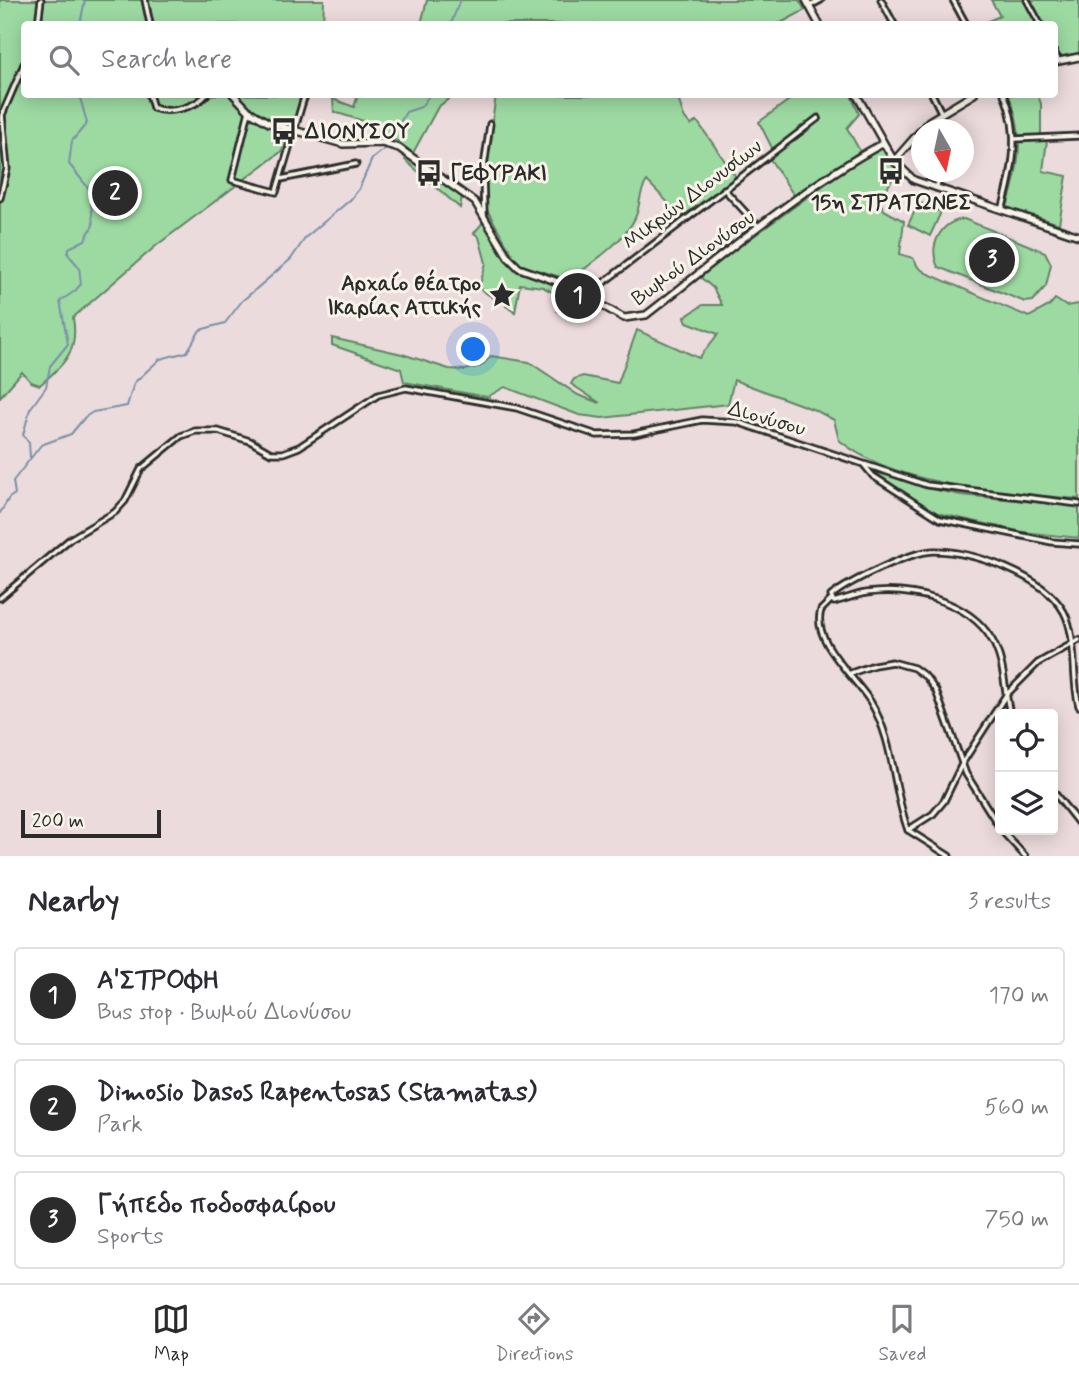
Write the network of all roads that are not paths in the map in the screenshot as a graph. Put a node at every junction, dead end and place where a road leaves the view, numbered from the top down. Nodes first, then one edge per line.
1 (41, 0) edge
2 (145, 0) edge
3 (806, 0) edge
4 (821, 0) edge
5 (881, 0) edge
6 (953, 0) edge
7 (1027, 0) edge
8 (810, 6) junction
9 (38, 21) edge
10 (149, 21) edge
11 (818, 21) edge
12 (892, 21) edge
13 (964, 21) edge
14 (1038, 21) edge
15 (1079, 57) edge
16 (1058, 61) edge
17 (21, 71) edge
18 (150, 98) edge
19 (202, 98) edge
20 (237, 98) edge
21 (304, 98) edge
22 (858, 98) edge
23 (934, 98) edge
24 (967, 98) edge
25 (1005, 98) edge
26 (250, 111) junction
27 (941, 113) junction
28 (818, 118) dead end
29 (490, 124) dead end
30 (295, 130) junction
31 (1079, 136) edge
32 (1015, 139) junction
33 (882, 144) junction
34 (894, 161) junction
35 (356, 164) dead end
36 (281, 179) junction
37 (938, 182) edge
38 (936, 188) junction
39 (724, 189) junction
40 (0, 198) edge
41 (1002, 210) junction
42 (484, 214) junction
43 (760, 227) junction
44 (1079, 236) edge
45 (586, 296) junction
46 (863, 464) junction
47 (1079, 504) edge
48 (1079, 544) edge
49 (0, 598) edge
50 (831, 600) junction
51 (1079, 640) edge
52 (1071, 645) junction
53 (851, 673) junction
54 (1006, 695) junction
55 (1079, 706) edge
56 (1009, 709) edge
57 (963, 762) junction
58 (1058, 797) edge
59 (995, 820) edge
60 (1079, 824) edge
61 (908, 831) junction
62 (1006, 835) edge
63 (949, 856) edge
64 (1025, 856) edge

1 - 9 street
2 - 10 street
3 - 8 street
4 - 8 street
5 - 12 street
6 - 13 street
7 - 14 street
8 - 11 street
15 - 16 street
17 - 40 street
18 - 19 street
20 - 26 street
21 - 30 street
22 - 33 street
23 - 27 street
24 - 27 street
25 - 32 street
26 - 30 street
26 - 36 street
27 - 34 street
28 - 39 street, Μικρών Διονυσίων
29 - 42 street
30 - 36 street
30 - 42 street, Βωμού Διονύσου
31 - 32 street
32 - 41 street
33 - 34 street
33 - 43 street, Βωμού Διονύσου
34 - 38 street
35 - 36 street
37 - 38 street
38 - 41 street
39 - 43 street
39 - 45 street, Μικρών Διονυσίων
41 - 44 street
42 - 45 street, Βωμού Διονύσου
43 - 45 street, Βωμού Διονύσου
46 - 47 street, Διονύσου
46 - 48 street
46 - 49 street, Διονύσου
50 - 52 street
50 - 53 street
50 - 54 street
51 - 52 street
52 - 54 street
52 - 55 street
53 - 57 street
53 - 61 street
54 - 56 street
54 - 57 street
57 - 59 street
57 - 61 street
58 - 60 street
61 - 63 street
62 - 64 street

